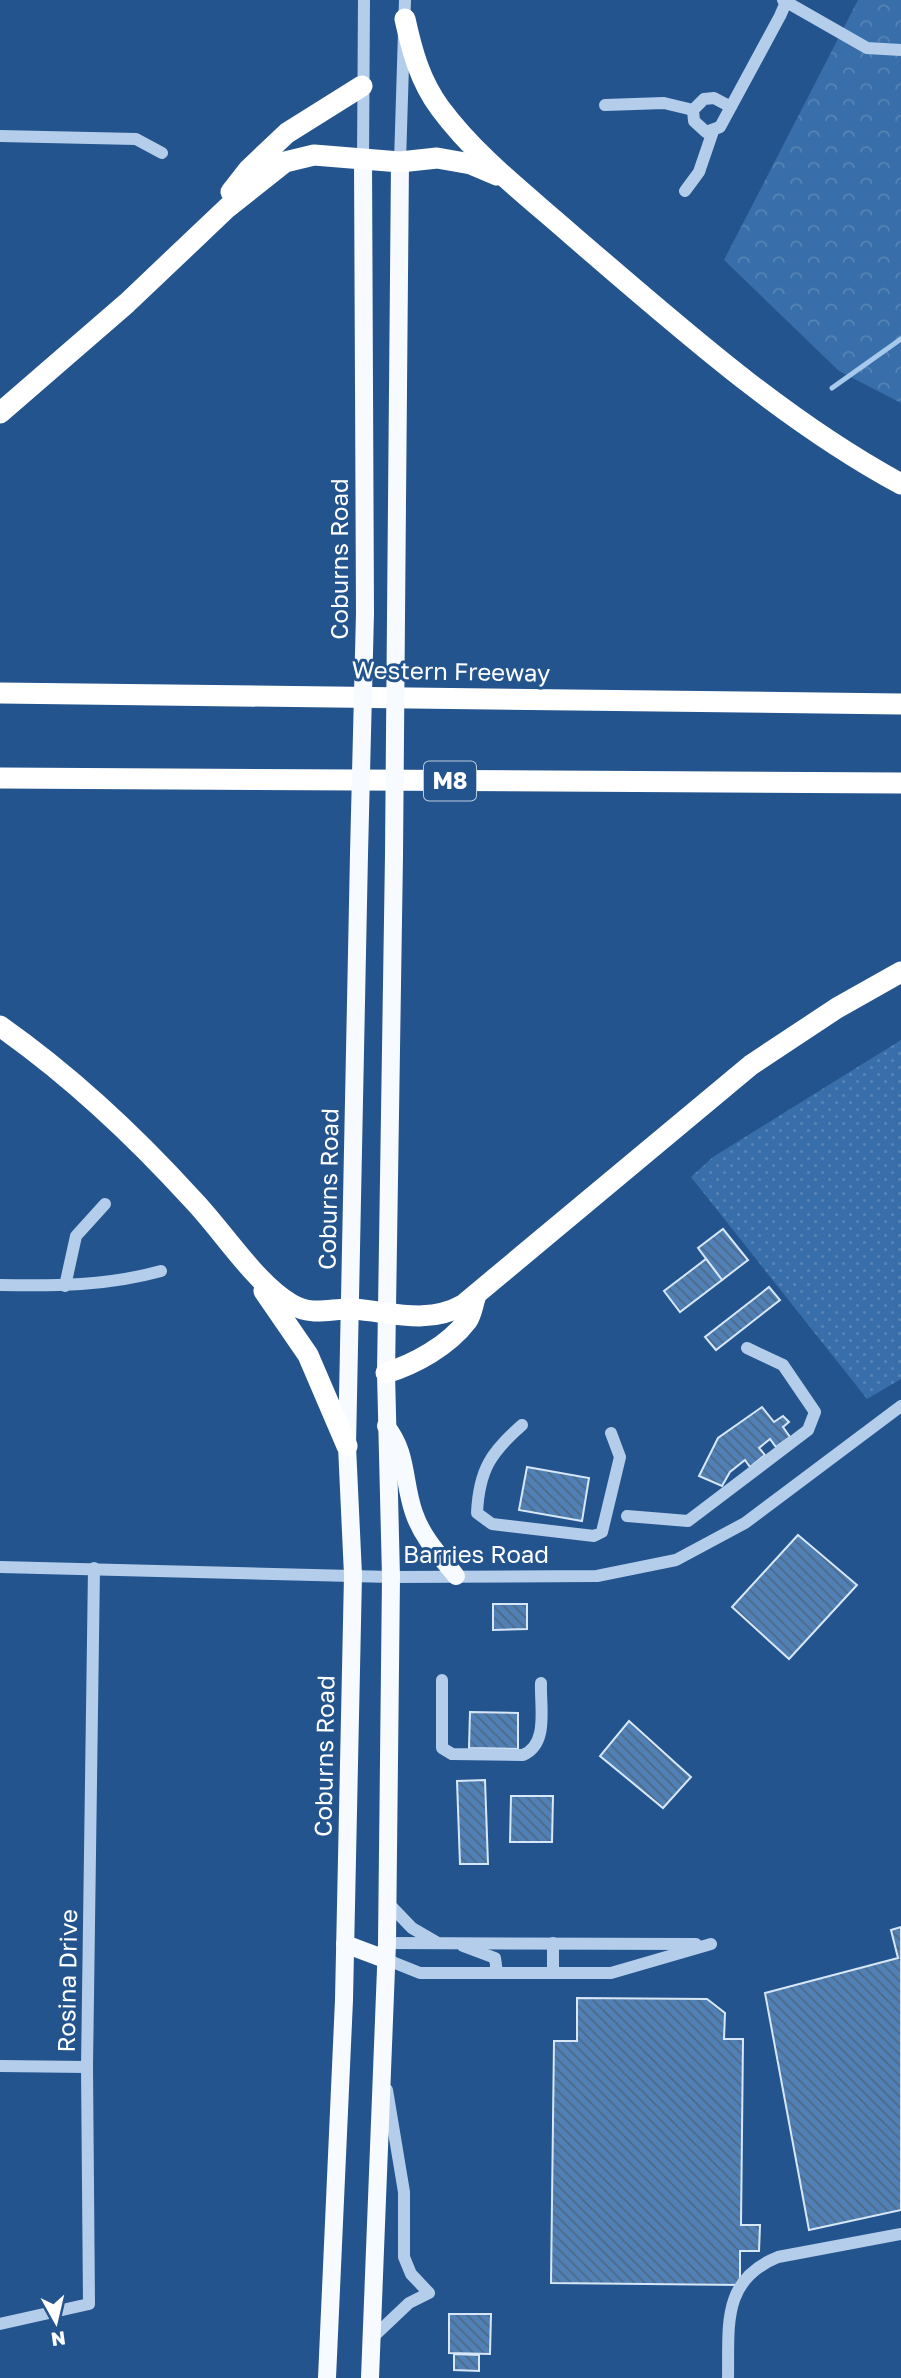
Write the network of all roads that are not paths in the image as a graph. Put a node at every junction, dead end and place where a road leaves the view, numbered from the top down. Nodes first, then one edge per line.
1 (364, 0) edge
2 (785, 1) edge
3 (405, 10) edge
4 (901, 50) edge
5 (362, 86) junction
6 (605, 105) dead end
7 (731, 107) junction
8 (692, 110) junction
9 (713, 131) junction
10 (0, 136) edge
11 (162, 153) dead end
12 (363, 160) junction
13 (400, 162) junction
14 (510, 181) junction
15 (685, 191) dead end
16 (227, 208) junction
17 (0, 413) edge
18 (901, 484) edge
19 (0, 693) edge
20 (901, 704) edge
21 (0, 778) edge
22 (901, 783) edge
23 (901, 972) edge
24 (0, 1026) edge
25 (104, 1204) dead end
26 (242, 1257) junction
27 (161, 1271) dead end
28 (0, 1285) edge
29 (65, 1286) junction
30 (476, 1295) junction
31 (351, 1309) junction
32 (388, 1314) junction
33 (747, 1348) dead end
34 (387, 1373) junction
35 (901, 1406) edge
36 (522, 1424) dead end
37 (386, 1426) junction
38 (611, 1433) dead end
39 (347, 1446) junction
40 (626, 1516) dead end
41 (0, 1567) edge
42 (94, 1568) junction
43 (353, 1575) junction
44 (456, 1576) junction
45 (391, 1577) junction
46 (442, 1680) dead end
47 (541, 1683) dead end
48 (385, 1900) junction
49 (436, 1942) junction
50 (453, 1942) junction
51 (553, 1942) junction
52 (345, 1944) junction
53 (386, 1951) junction
54 (497, 1973) junction
55 (553, 1973) junction
56 (0, 2066) edge
57 (87, 2067) junction
58 (384, 2073) junction
59 (901, 2234) edge
60 (0, 2324) edge
61 (371, 2340) junction
62 (327, 2378) edge
63 (370, 2378) edge
64 (728, 2378) edge

1 - 5 street, Coburns Road
2 - 4 street
2 - 7 street
3 - 13 street
3 - 14 highway
5 - 12 street, Coburns Road
5 - 16 highway
6 - 8 street
7 - 8 street
7 - 9 street
8 - 9 street
9 - 15 street
10 - 11 street
12 - 13 highway
12 - 16 highway
12 - 31 main road, Coburns Road, bridge
13 - 14 highway
13 - 32 main road, bridge
14 - 18 highway
16 - 17 highway
19 - 20 highway, Western Freeway
21 - 22 highway, M8
23 - 30 highway
24 - 26 highway
25 - 29 street
26 - 31 highway
26 - 39 highway
27 - 29 street
28 - 29 street
30 - 32 highway
30 - 34 highway
31 - 32 highway
31 - 39 main road, Coburns Road
32 - 34 main road
33 - 40 street
34 - 37 main road
35 - 44 street, Barries Road
36 - 38 street
37 - 44 main road
37 - 45 main road
39 - 43 main road, Coburns Road
41 - 42 street, Barries Road
42 - 43 street, Barries Road
42 - 57 street, Rosina Drive
43 - 45 street, Barries Road
43 - 52 main road, Coburns Road
44 - 45 street, Barries Road
45 - 48 main road
46 - 47 street
48 - 49 street
48 - 53 main road
49 - 50 street
49 - 53 street
50 - 51 street
50 - 54 street
51 - 55 street
51 - 55 street
52 - 53 main road
52 - 62 main road, Coburns Road
53 - 54 street
53 - 58 main road
54 - 55 street
56 - 57 street
57 - 60 street, Rosina Drive
58 - 61 main road
58 - 61 street
59 - 64 street
61 - 63 main road

